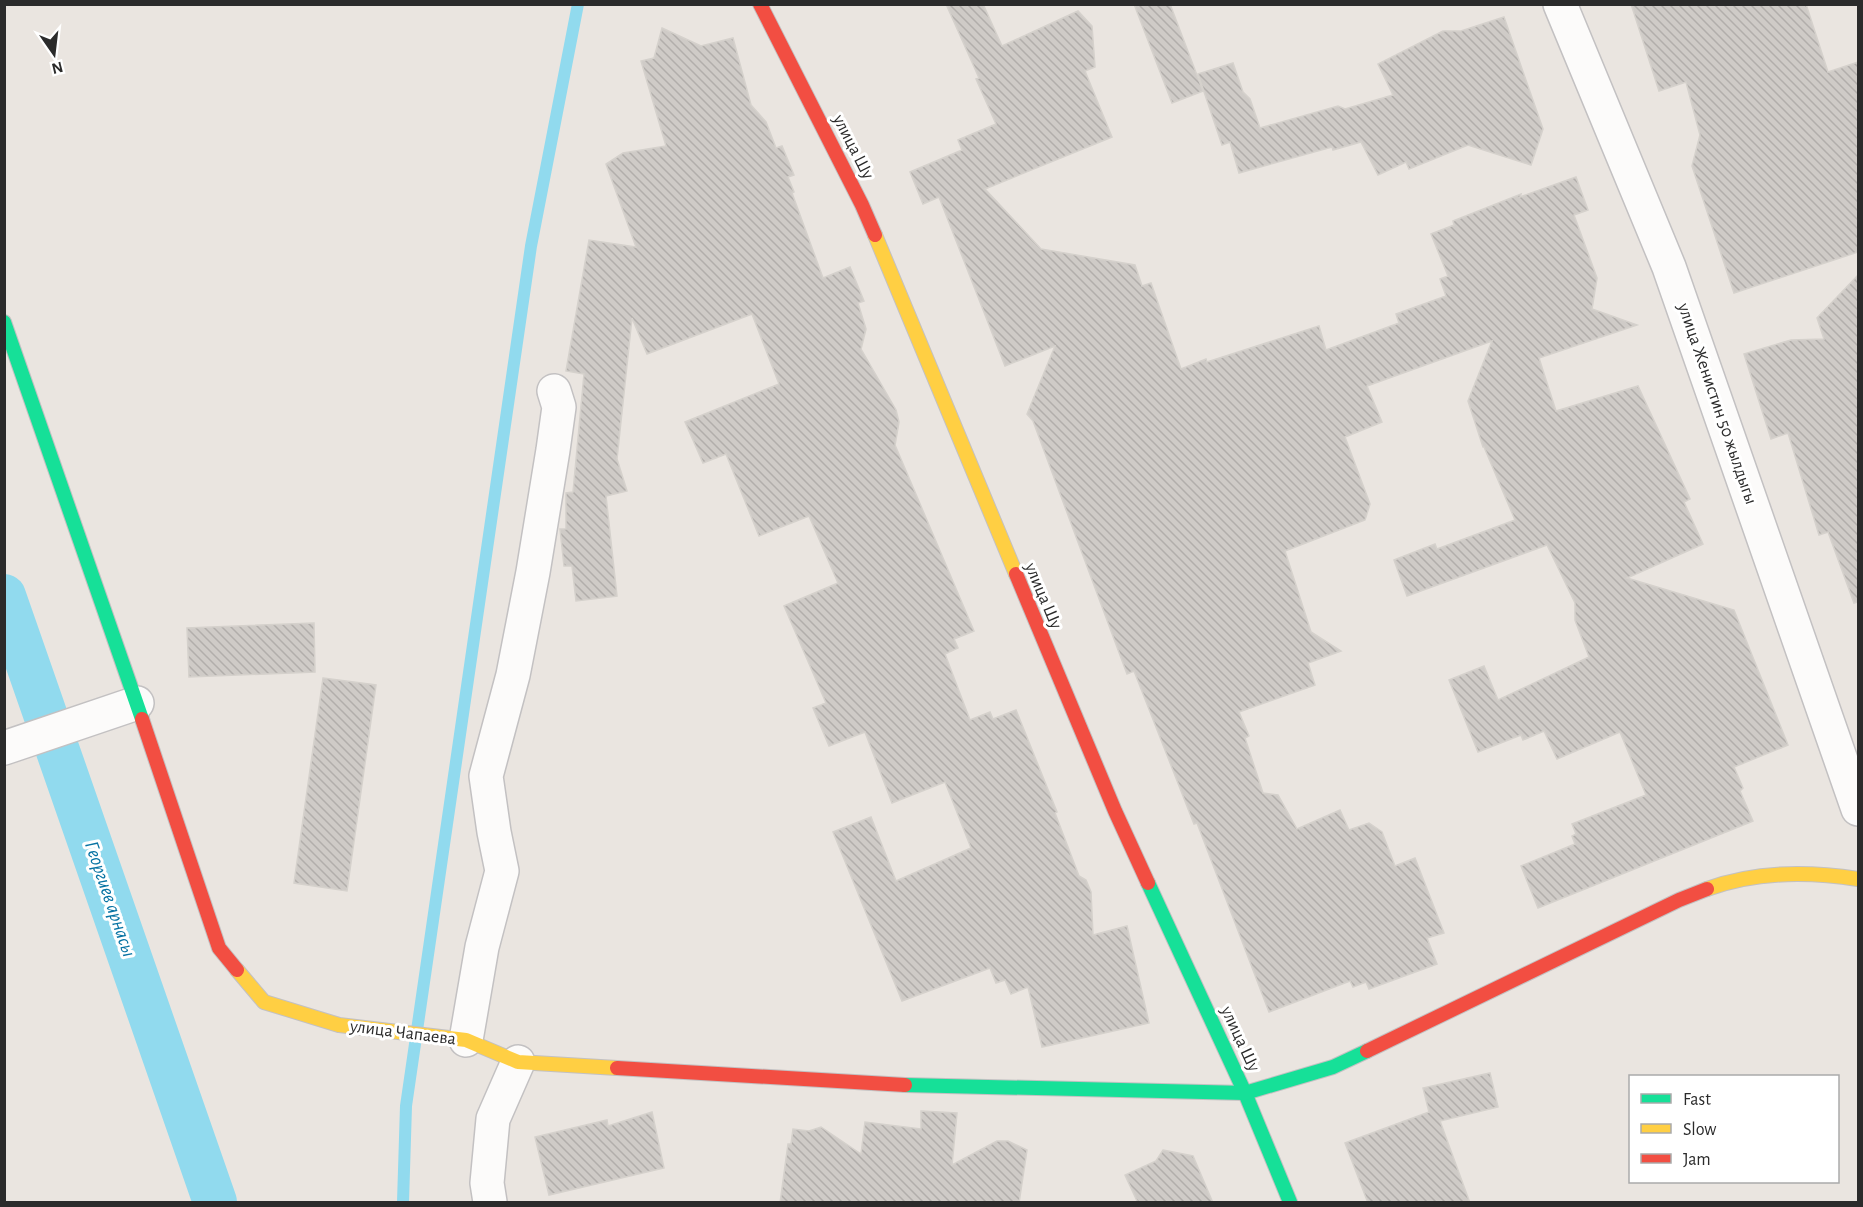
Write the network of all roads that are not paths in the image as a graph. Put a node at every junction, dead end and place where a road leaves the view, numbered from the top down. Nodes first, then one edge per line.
1 (760, 4) edge
2 (1560, 4) edge
3 (4, 322) edge
4 (554, 391) dead end
5 (137, 703) junction
6 (4, 748) edge
7 (1858, 809) edge
8 (1858, 879) edge
9 (466, 1040) junction
10 (518, 1062) junction
11 (1245, 1093) junction
12 (490, 1203) edge
13 (1290, 1203) edge

1 - 11 street, улица Шу
2 - 7 street, улица Женистин 50 жылдыгы
3 - 5 street, улица Чапаева
4 - 9 street
5 - 6 street
5 - 9 street, улица Чапаева
8 - 11 street, улица Чапаева
9 - 10 street, улица Чапаева
10 - 11 street, улица Чапаева
10 - 12 street
11 - 13 street, улица Шу

